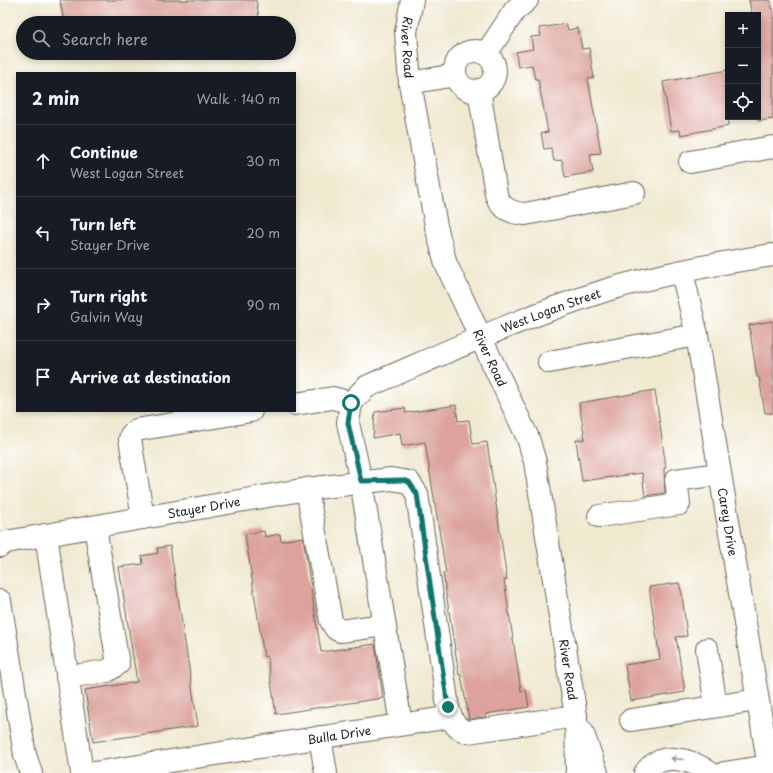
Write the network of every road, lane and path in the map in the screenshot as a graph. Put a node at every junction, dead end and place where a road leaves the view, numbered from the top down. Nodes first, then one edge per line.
1 (412, 0) edge
2 (527, 0) edge
3 (486, 54) junction
4 (455, 75) junction
5 (410, 83) junction
6 (479, 90) junction
7 (773, 147) edge
8 (690, 162) dead end
9 (634, 194) dead end
10 (773, 255) edge
11 (682, 272) junction
12 (697, 336) junction
13 (481, 338) junction
14 (549, 362) dead end
15 (351, 403) junction
16 (296, 404) edge
17 (245, 412) edge
18 (719, 474) junction
19 (361, 481) junction
20 (307, 489) junction
21 (599, 516) dead end
22 (143, 518) junction
23 (95, 527) junction
24 (46, 535) junction
25 (0, 546) edge
26 (0, 601) edge
27 (384, 625) junction
28 (707, 649) dead end
29 (67, 677) junction
30 (757, 700) junction
31 (716, 706) junction
32 (576, 716) junction
33 (451, 717) junction
34 (631, 720) dead end
35 (400, 724) junction
36 (320, 737) junction
37 (769, 769) edge
38 (31, 773) edge
39 (82, 773) edge
40 (94, 773) edge
41 (326, 773) edge
42 (577, 773) edge
43 (597, 773) edge
44 (645, 773) edge
45 (710, 773) edge
46 (724, 773) edge

1 - 5 street, River Road
2 - 3 street
3 - 4 street
3 - 6 street
4 - 5 street
4 - 6 street
5 - 13 street, River Road
6 - 9 street
7 - 8 street
10 - 11 street, West Logan Street
11 - 12 street, Carey Drive
11 - 13 street, West Logan Street
12 - 14 street
12 - 18 street, Carey Drive
13 - 15 street, West Logan Street
13 - 32 street, River Road
15 - 16 street
15 - 19 street
17 - 22 street
18 - 21 street
18 - 30 street, Carey Drive
19 - 20 street, Stayer Drive
19 - 27 street
19 - 33 street, Stayer Drive
20 - 22 street, Stayer Drive
20 - 27 street
22 - 23 street, Stayer Drive
23 - 24 street, Stayer Drive
23 - 29 street
24 - 25 street, Stayer Drive
24 - 29 street
26 - 38 street
27 - 35 street
28 - 31 street
29 - 39 street
30 - 31 street
30 - 37 street, Carey Drive
31 - 34 street
32 - 33 street
32 - 42 street, River Road
32 - 43 street, River Road
33 - 35 street, Bulla Drive
35 - 36 street, Bulla Drive
36 - 40 street, Bulla Drive
36 - 41 street
37 - 46 street
45 -> 44 street

